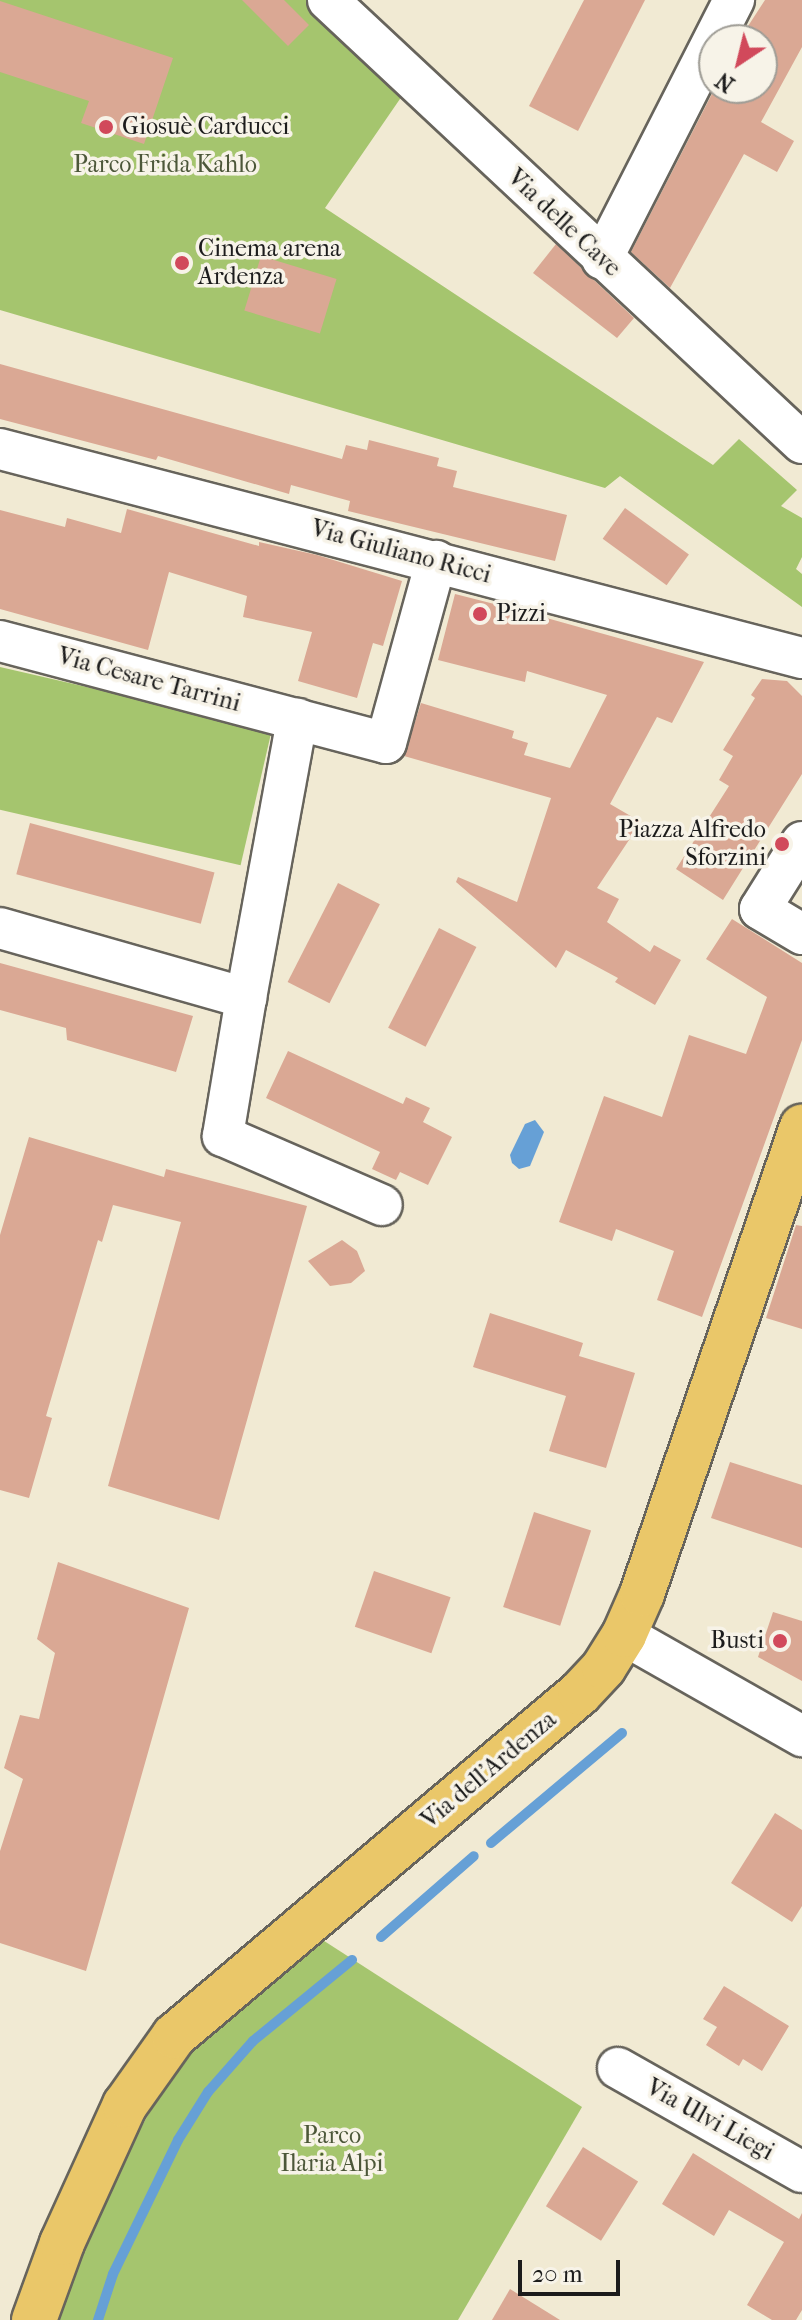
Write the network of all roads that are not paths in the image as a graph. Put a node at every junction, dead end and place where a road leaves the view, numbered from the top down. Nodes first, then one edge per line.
1 (328, 0) edge
2 (734, 0) edge
3 (602, 259) junction
4 (802, 443) edge
5 (0, 449) edge
6 (436, 561) junction
7 (0, 641) edge
8 (802, 658) edge
9 (297, 719) junction
10 (802, 842) edge
11 (0, 928) edge
12 (802, 934) edge
13 (246, 998) junction
14 (802, 1127) edge
15 (382, 1205) dead end
16 (624, 1635) junction
17 (802, 1736) edge
18 (618, 2068) dead end
19 (802, 2172) edge
20 (34, 2320) edge

1 - 3 street, Via delle Cave
2 - 3 street
3 - 4 street, Via delle Cave
5 - 6 street, Via Giuliano Ricci
6 - 8 street, Via Giuliano Ricci
6 - 9 street, Via Cesare Tarrini
7 - 9 street, Via Cesare Tarrini
9 - 13 street
10 - 12 street
11 - 13 street
13 - 15 street
14 - 16 main road, Via dell'Ardenza
16 - 17 street
16 - 20 main road, Via dell'Ardenza
18 - 19 street, Via Ulvi Liegi

